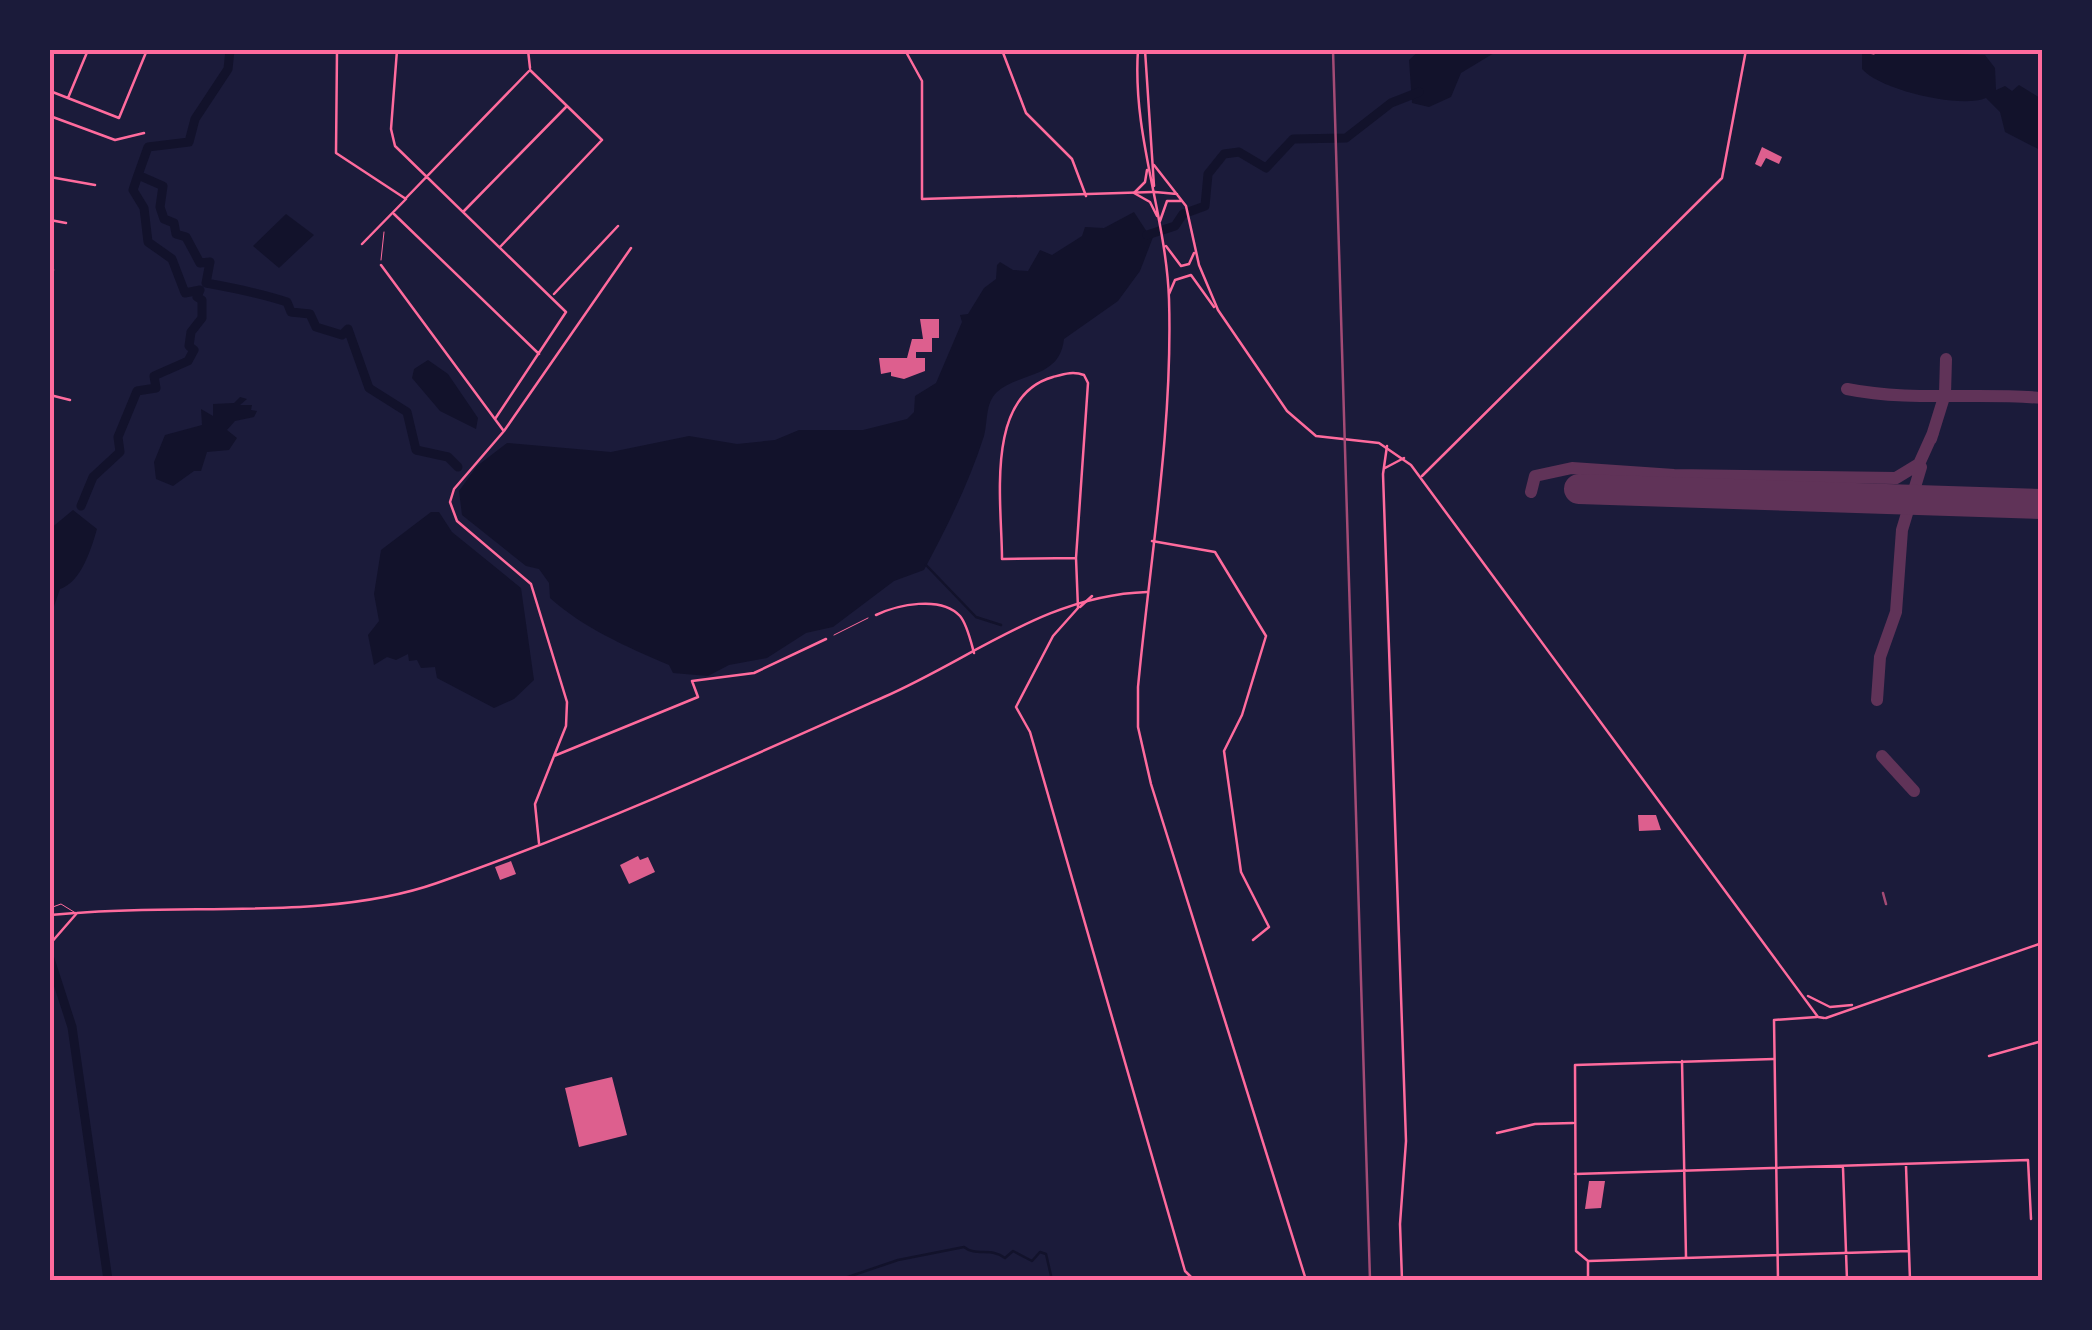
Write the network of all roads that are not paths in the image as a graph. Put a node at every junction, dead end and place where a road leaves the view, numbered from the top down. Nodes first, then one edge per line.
1 (88, 50) edge
2 (147, 50) edge
3 (337, 50) edge
4 (398, 50) edge
5 (528, 50) edge
6 (905, 50) edge
7 (1002, 50) edge
8 (1138, 50) edge
9 (1144, 50) edge
10 (1746, 50) edge
11 (530, 70) junction
12 (50, 91) edge
13 (68, 98) junction
14 (567, 106) junction
15 (50, 116) edge
16 (144, 133) dead end
17 (1154, 165) junction
18 (1147, 166) junction
19 (50, 177) edge
20 (426, 177) junction
21 (96, 185) dead end
22 (1154, 192) junction
23 (1134, 193) junction
24 (1178, 194) junction
25 (1086, 196) junction
26 (406, 199) junction
27 (1186, 207) junction
28 (392, 212) junction
29 (464, 212) junction
30 (50, 220) edge
31 (1160, 222) junction
32 (66, 223) dead end
33 (618, 226) dead end
34 (1163, 241) junction
35 (362, 244) dead end
36 (500, 246) junction
37 (632, 248) dead end
38 (1195, 250) junction
39 (380, 265) road end
40 (1169, 295) junction
41 (552, 296) junction
42 (1218, 310) junction
43 (541, 355) junction
44 (50, 395) edge
45 (70, 400) dead end
46 (495, 419) junction
47 (504, 431) junction
48 (1388, 446) junction
49 (1404, 458) junction
50 (1383, 474) junction
51 (1421, 477) junction
52 (1152, 541) junction
53 (1076, 558) junction
54 (1147, 592) junction
55 (1092, 596) junction
56 (1078, 600) junction
57 (1078, 608) junction
58 (876, 614) road end
59 (826, 638) road end
60 (974, 653) junction
61 (554, 756) junction
62 (540, 844) junction
63 (50, 908) edge
64 (77, 913) junction
65 (50, 915) edge
66 (1253, 940) dead end
67 (50, 944) edge
68 (2042, 944) edge
69 (1802, 991) junction
70 (1863, 1002) junction
71 (1825, 1006) junction
72 (1817, 1015) junction
73 (1824, 1018) junction
74 (2042, 1040) edge
75 (1989, 1056) dead end
76 (1774, 1059) junction
77 (1682, 1061) junction
78 (1574, 1123) junction
79 (1497, 1133) dead end
80 (1906, 1165) junction
81 (1842, 1167) junction
82 (1776, 1169) junction
83 (1684, 1172) junction
84 (1575, 1174) junction
85 (2031, 1219) dead end
86 (1909, 1251) junction
87 (1846, 1254) junction
88 (1778, 1256) junction
89 (1686, 1259) junction
90 (1588, 1260) junction
91 (50, 1261) edge
92 (52, 1280) edge
93 (1194, 1280) edge
94 (1306, 1280) edge
95 (1402, 1280) edge
96 (1588, 1280) edge
97 (1778, 1280) edge
98 (1847, 1280) edge
99 (1910, 1280) edge

1 - 13 street
2 - 13 street
3 - 26 street
4 - 20 street
5 - 11 street
6 - 25 street
7 - 25 street
8 - 18 street
9 - 17 street
10 - 51 street
11 - 14 street
11 - 20 street
12 - 13 street
14 - 29 street
14 - 36 street
15 - 16 street
17 - 22 street
17 - 24 street
18 - 22 street
18 - 23 street
19 - 21 street
20 - 26 street
20 - 29 street
22 - 23 street
22 - 24 street
22 - 31 street
23 - 25 street
23 - 31 street
24 - 27 street
26 - 28 street
27 - 31 street
27 - 38 street
28 - 35 street
28 - 43 street
29 - 36 street
30 - 32 street
31 - 34 street
33 - 41 street
34 - 38 street
34 - 40 street
36 - 41 street
37 - 47 street
38 - 42 street
39 - 46 street
40 - 42 street
40 - 52 street
41 - 43 street
42 - 48 street
43 - 46 street
44 - 45 street
46 - 47 street
47 - 61 street
48 - 49 street
48 - 50 street
49 - 50 street
49 - 51 street
50 - 95 street
51 - 69 street
52 - 54 street
52 - 66 street
53 - 53 street
53 - 56 street
54 - 55 street
54 - 94 street
55 - 56 street
55 - 57 street
56 - 57 street
56 - 60 street
57 - 93 street
58 - 60 street
59 - 61 street
60 - 62 street
61 - 62 street
62 - 64 street
63 - 64 lane
64 - 65 street
64 - 67 street
68 - 70 street
69 - 71 street
69 - 72 street
70 - 71 street
70 - 73 street
71 - 72 street
71 - 73 street
72 - 73 street
72 - 76 street
74 - 75 street
76 - 77 street
76 - 82 street
77 - 78 street
77 - 83 street
78 - 79 street
78 - 84 street
80 - 81 street
80 - 85 street
80 - 86 street
81 - 82 street
81 - 87 street
82 - 83 street
82 - 88 street
83 - 84 street
83 - 89 street
84 - 90 street
86 - 87 street
86 - 99 street
87 - 88 street
87 - 98 street
88 - 89 street
88 - 97 street
89 - 90 street
90 - 96 street
91 - 92 street

